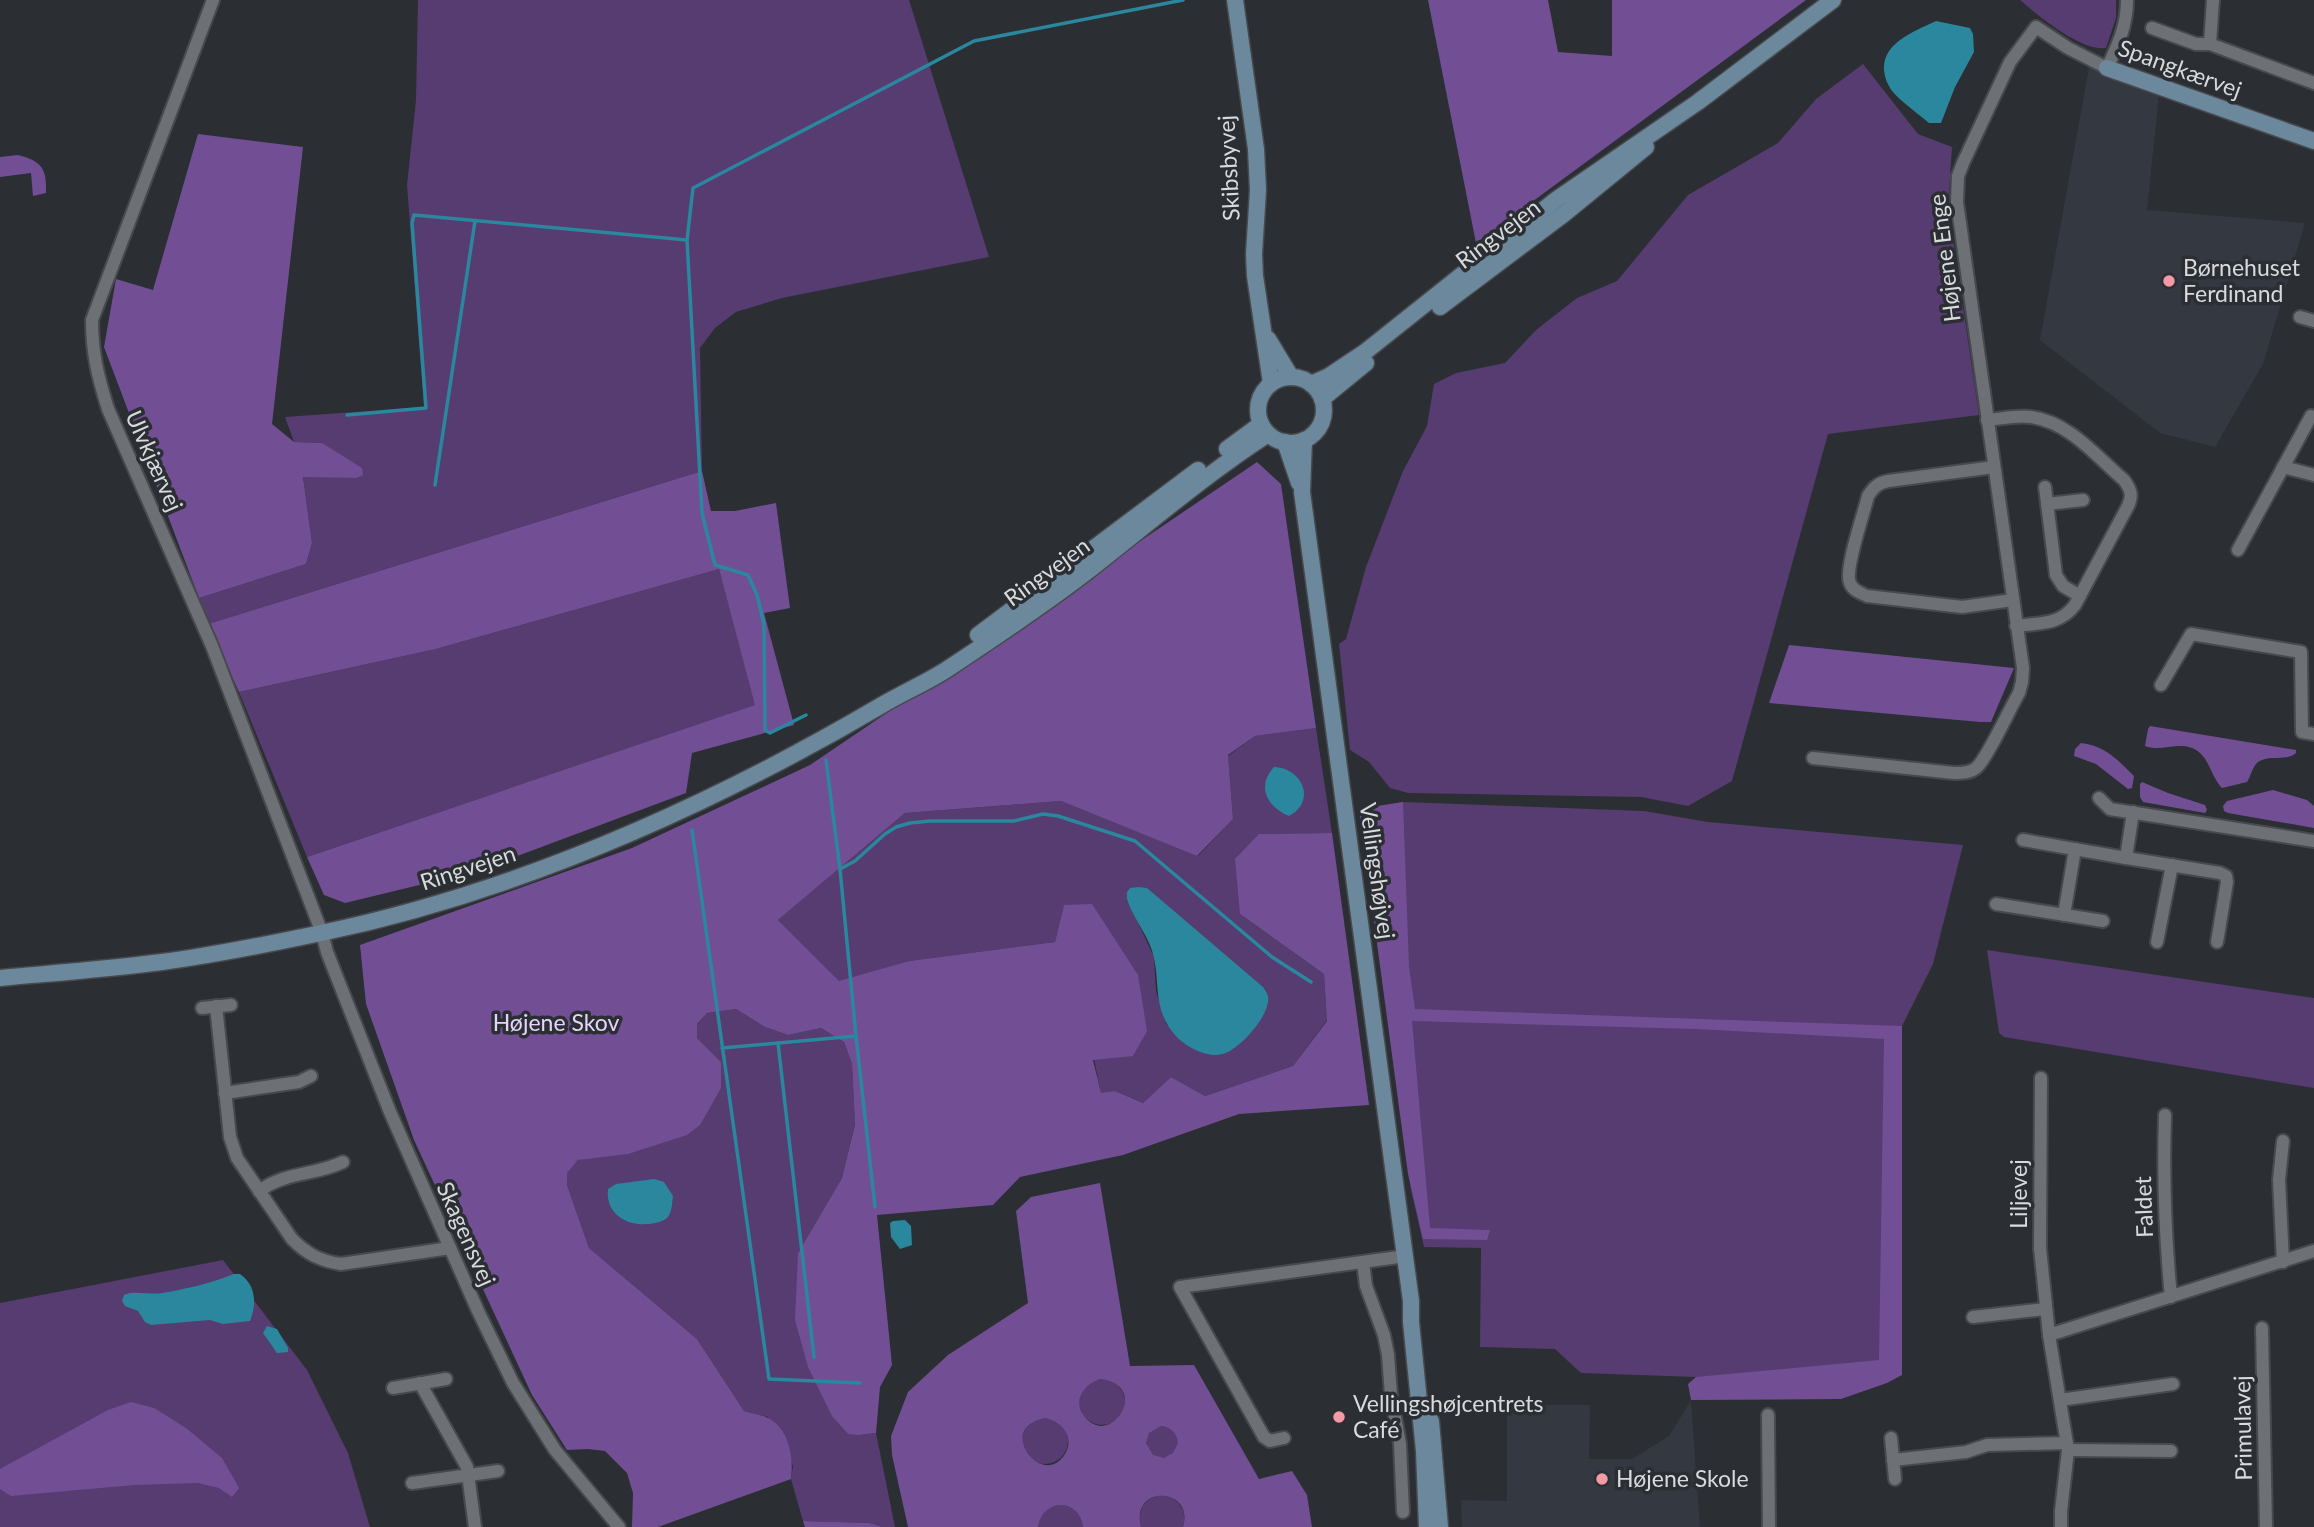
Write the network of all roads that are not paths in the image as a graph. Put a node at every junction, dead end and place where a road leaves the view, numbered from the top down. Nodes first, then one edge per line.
1 (213, 0) edge
2 (1235, 0) edge
3 (1833, 0) edge
4 (2127, 0) edge
5 (2213, 0) edge
6 (2036, 27) joint
7 (2152, 28) dead end
8 (2210, 44) junction
9 (2107, 68) junction
10 (2314, 82) edge
11 (1698, 102) junction
12 (2314, 141) edge
13 (2300, 317) dead end
14 (2314, 321) edge
15 (1265, 333) junction
16 (1291, 377) junction
17 (1271, 383) junction
18 (1311, 384) junction
19 (1322, 399) junction
20 (2311, 416) dead end
21 (1987, 420) junction
22 (1264, 429) junction
23 (1304, 440) junction
24 (1285, 442) junction
25 (1994, 467) junction
26 (2283, 467) junction
27 (2314, 475) edge
28 (2045, 487) dead end
29 (1302, 492) junction
30 (2083, 500) dead end
31 (2047, 504) junction
32 (2238, 550) dead end
33 (2080, 596) junction
34 (2013, 600) junction
35 (2016, 626) junction
36 (2161, 685) dead end
37 (2314, 734) edge
38 (1813, 758) dead end
39 (2099, 799) dead end
40 (2133, 812) junction
41 (2023, 840) dead end
42 (2314, 841) edge
43 (2075, 849) junction
44 (2126, 858) junction
45 (2172, 865) junction
46 (1996, 904) dead end
47 (2064, 915) junction
48 (2103, 921) dead end
49 (322, 933) junction
50 (2157, 942) dead end
51 (2217, 942) dead end
52 (0, 978) edge
53 (231, 1005) dead end
54 (216, 1006) junction
55 (202, 1007) dead end
56 (311, 1076) dead end
57 (2041, 1078) dead end
58 (225, 1093) junction
59 (2165, 1115) dead end
60 (2283, 1141) dead end
61 (343, 1163) dead end
62 (259, 1191) junction
63 (450, 1248) junction
64 (2314, 1251) edge
65 (1406, 1256) junction
66 (1363, 1262) junction
67 (2283, 1262) junction
68 (2171, 1297) junction
69 (1411, 1301) junction
70 (2046, 1309) junction
71 (1973, 1317) dead end
72 (2262, 1328) dead end
73 (2049, 1335) junction
74 (446, 1379) dead end
75 (420, 1383) junction
76 (2173, 1384) dead end
77 (393, 1388) dead end
78 (2060, 1400) junction
79 (1768, 1415) dead end
80 (1284, 1438) dead end
81 (1891, 1438) dead end
82 (2068, 1447) junction
83 (2171, 1451) dead end
84 (1893, 1460) junction
85 (498, 1471) dead end
86 (468, 1475) junction
87 (1895, 1479) dead end
88 (412, 1483) dead end
89 (1403, 1512) dead end
90 (475, 1527) edge
91 (619, 1527) edge
92 (1427, 1527) edge
93 (1440, 1527) edge
94 (1769, 1527) edge
95 (2061, 1527) edge
96 (2266, 1527) edge

1 - 49 street, Ulvkjærvej
2 - 15 main road, Skibsbyvej
3 - 11 main road, Ringvejen
4 - 9 street
5 - 8 street
6 - 9 street, Spangkærvej
6 - 21 street, Højene Enge
7 - 8 street
8 - 10 street
9 - 12 main road, Spangkærvej
11 - 18 main road, Ringvejen
11 - 19 main road, Ringvejen
13 - 14 street
15 - 16 main road, Skibsbyvej
15 - 17 main road, Skibsbyvej
16 - 17 main road
16 - 18 main road
17 - 22 main road
18 - 19 main road
19 - 23 main road
20 - 26 street
21 - 25 street, Højene Enge
21 - 33 street
22 - 24 main road
22 - 49 main road, Ringvejen
23 - 24 main road
23 - 29 main road, Vellingshøjvej
24 - 29 main road, Vellingshøjvej
25 - 34 street, Højene Enge
25 - 34 street
26 - 27 street
26 - 32 street
28 - 31 street
29 - 65 main road, Vellingshøjvej
30 - 31 street
31 - 33 street
33 - 35 street
34 - 35 street, Højene Enge
35 - 38 street, Højene Enge
36 - 37 street
39 - 40 street
40 - 42 street
40 - 44 street
41 - 43 street
43 - 44 street
43 - 47 street
44 - 45 street
45 - 50 street
45 - 51 street
46 - 47 street
47 - 48 street
49 - 52 main road, Ringvejen
49 - 63 street, Skagensvej
53 - 54 street
54 - 55 street
54 - 58 street
56 - 58 street
57 - 70 street, Liljevej
58 - 62 street
59 - 68 street, Faldet
60 - 67 street
61 - 62 street
62 - 63 street
63 - 91 street, Skagensvej
64 - 67 street
65 - 66 street
65 - 69 main road, Vellingshøjvej
66 - 80 street
66 - 89 street
67 - 68 street
68 - 73 street
69 - 92 main road, Vellingshøjvej
69 - 93 main road, Vellingshøjvej
70 - 71 street
70 - 73 street, Liljevej
72 - 96 street, Primulavej
73 - 78 street, Liljevej
74 - 75 street
75 - 77 street
75 - 86 street
76 - 78 street
78 - 82 street, Liljevej
79 - 94 street
81 - 84 street
82 - 83 street
82 - 84 street
82 - 95 street, Liljevej
84 - 87 street
85 - 86 street
86 - 88 street
86 - 90 street

